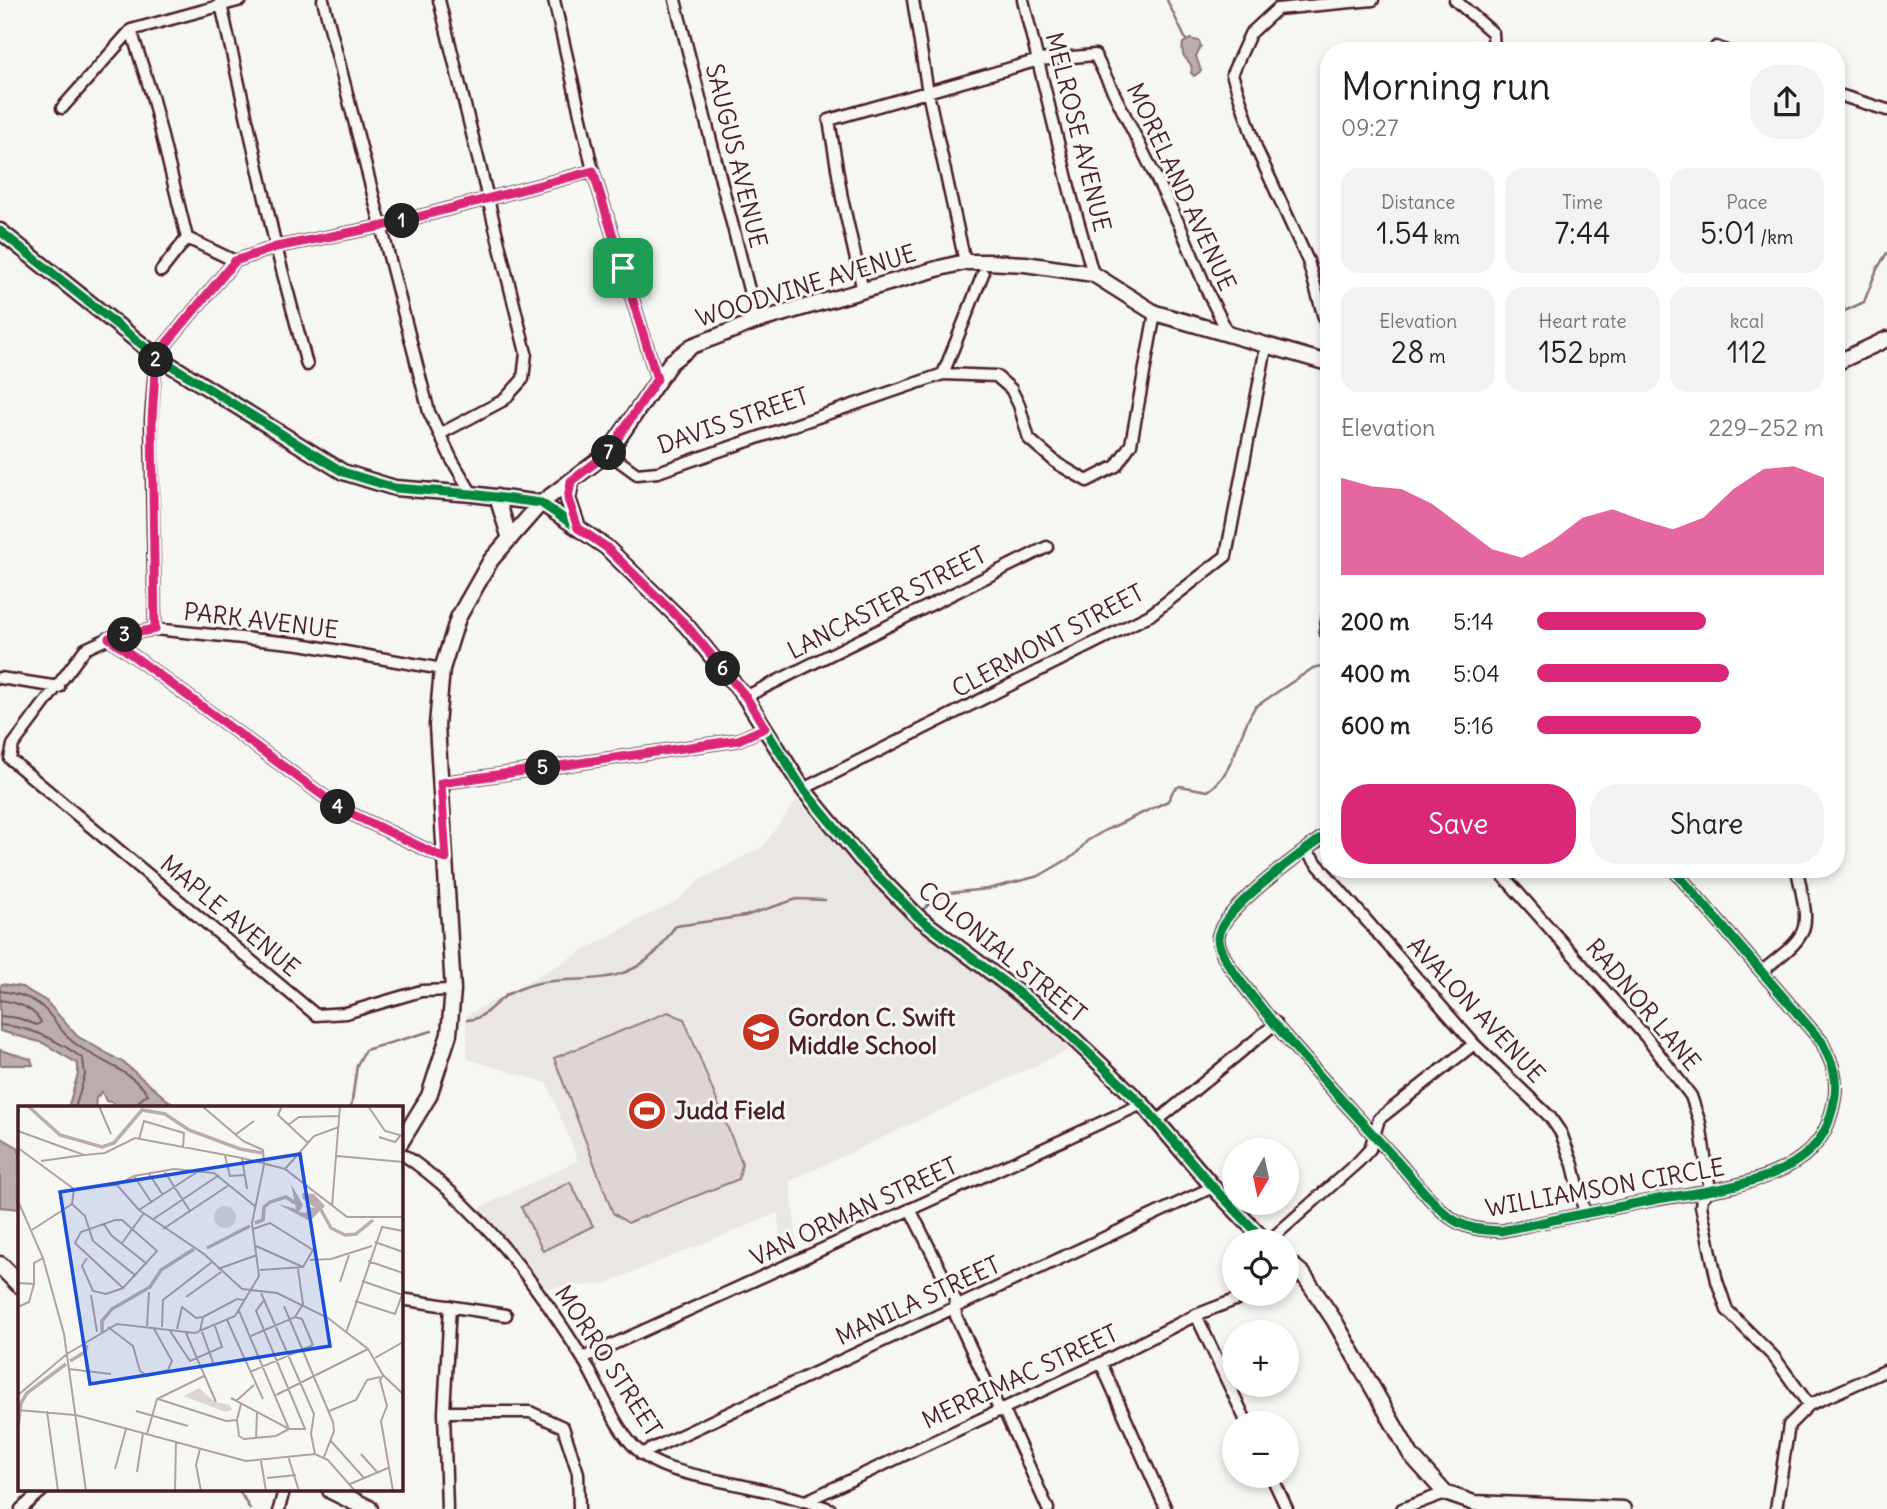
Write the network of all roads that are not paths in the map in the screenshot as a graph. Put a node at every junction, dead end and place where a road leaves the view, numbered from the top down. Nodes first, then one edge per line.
1 (241, 0) edge
2 (323, 0) edge
3 (439, 0) edge
4 (554, 0) edge
5 (675, 0) edge
6 (913, 0) edge
7 (1023, 0) edge
8 (1373, 0) edge
9 (1455, 0) edge
10 (220, 3) edge
11 (131, 30) junction
12 (1494, 42) edge
13 (1039, 60) junction
14 (928, 93) junction
15 (1845, 97) edge
16 (62, 108) dead end
17 (1887, 110) edge
18 (593, 171) junction
19 (488, 200) junction
20 (383, 226) junction
21 (0, 231) edge
22 (187, 238) junction
23 (276, 247) junction
24 (235, 261) junction
25 (965, 262) junction
26 (985, 268) junction
27 (161, 271) dead end
28 (1093, 274) junction
29 (863, 290) junction
30 (1320, 304) edge
31 (1155, 313) junction
32 (757, 321) junction
33 (1230, 337) junction
34 (1887, 340) edge
35 (1266, 347) junction
36 (156, 356) junction
37 (1845, 359) edge
38 (1320, 361) edge
39 (307, 365) dead end
40 (943, 374) junction
41 (657, 379) junction
42 (440, 434) junction
43 (608, 453) junction
44 (571, 481) junction
45 (472, 494) junction
46 (497, 497) junction
47 (541, 503) junction
48 (578, 528) junction
49 (510, 538) junction
50 (1047, 547) dead end
51 (155, 629) junction
52 (109, 638) junction
53 (442, 669) junction
54 (0, 678) edge
55 (59, 687) junction
56 (746, 697) junction
57 (765, 728) junction
58 (10, 759) joint
59 (441, 783) junction
60 (803, 789) junction
61 (1320, 840) edge
62 (1306, 851) junction
63 (446, 859) junction
64 (1320, 867) edge
65 (1330, 878) edge
66 (1505, 878) edge
67 (1681, 878) edge
68 (1799, 878) edge
69 (1762, 971) junction
70 (453, 990) junction
71 (1276, 1023) junction
72 (1474, 1044) junction
73 (1142, 1104) junction
74 (1157, 1121) junction
75 (1374, 1135) junction
76 (402, 1140) edge
77 (402, 1154) edge
78 (1213, 1186) junction
79 (1710, 1190) junction
80 (910, 1209) junction
81 (1584, 1214) junction
82 (1255, 1229) edge
83 (1281, 1229) edge
84 (0, 1265) edge
85 (1299, 1271) edge
86 (1303, 1275) junction
87 (1299, 1276) edge
88 (18, 1283) edge
89 (402, 1299) edge
90 (1222, 1305) edge
91 (450, 1306) junction
92 (955, 1307) junction
93 (506, 1315) dead end
94 (1196, 1315) junction
95 (583, 1359) junction
96 (1101, 1363) junction
97 (1887, 1370) edge
98 (1809, 1405) junction
99 (1001, 1410) junction
100 (1241, 1411) edge
101 (444, 1412) junction
102 (641, 1454) junction
103 (1277, 1488) edge
104 (41, 1492) edge
105 (283, 1492) edge
106 (335, 1492) edge
107 (1445, 1493) junction
108 (806, 1501) junction
109 (21, 1509) edge
110 (279, 1509) edge
111 (369, 1509) edge
112 (447, 1509) edge
113 (579, 1509) edge
114 (830, 1509) edge
115 (1048, 1509) edge
116 (1166, 1509) edge
117 (1287, 1509) edge
118 (1402, 1509) edge
119 (1623, 1509) edge
120 (1776, 1509) edge

1 - 10 street
2 - 20 street
3 - 19 street
4 - 18 street
5 - 32 street, SAUGUS AVENUE
6 - 14 street
7 - 13 street, MELROSE AVENUE
8 - 30 street
9 - 12 street
10 - 11 street
10 - 23 street
11 - 16 street
11 - 22 street
13 - 14 street
13 - 28 street, MELROSE AVENUE
13 - 33 street, MORELAND AVENUE
14 - 25 street
14 - 29 street
15 - 17 street
18 - 19 street
18 - 41 street
19 - 20 street
19 - 42 street
20 - 23 street
20 - 42 street
21 - 36 street, COLONIAL STREET
22 - 24 street
22 - 27 street
23 - 24 street
23 - 39 street
24 - 36 street
25 - 26 street, WOODVINE AVENUE
25 - 29 street, WOODVINE AVENUE
26 - 28 street
26 - 40 street
28 - 31 street
29 - 32 street, WOODVINE AVENUE
31 - 33 street
31 - 40 street
32 - 41 street, WOODVINE AVENUE
33 - 35 street
34 - 37 street
35 - 38 street
35 - 60 street, CLERMONT STREET
36 - 45 street, COLONIAL STREET
36 - 51 street
40 - 43 street, DAVIS STREET
41 - 43 street, WOODVINE AVENUE
42 - 45 street
43 - 44 street
44 - 47 street
44 - 48 street
45 - 46 street, COLONIAL STREET
46 - 47 street, COLONIAL STREET
46 - 49 street
47 - 48 street, COLONIAL STREET
47 - 49 street
48 - 56 street, COLONIAL STREET
49 - 53 street
50 - 56 street, LANCASTER STREET
51 - 52 street, PARK AVENUE
51 - 53 street, PARK AVENUE
52 - 55 street, PARK AVENUE
52 - 63 street
53 - 59 street
54 - 55 street
55 - 58 street, PARK AVENUE
56 - 57 street, COLONIAL STREET
57 - 59 street
57 - 60 street, COLONIAL STREET
58 - 70 street, MAPLE AVENUE
59 - 63 street
60 - 73 street, COLONIAL STREET
61 - 62 street, WILLIAMSON CIRCLE
62 - 64 street, AVALON AVENUE
62 - 71 street, WILLIAMSON CIRCLE
63 - 70 street
65 - 72 street, AVALON AVENUE
66 - 79 street, RADNOR LANE
67 - 69 street, WILLIAMSON CIRCLE
68 - 69 street
69 - 79 street, WILLIAMSON CIRCLE
70 - 76 street
71 - 74 street
71 - 75 street, WILLIAMSON CIRCLE
72 - 75 street
72 - 81 street, AVALON AVENUE
73 - 74 street, COLONIAL STREET
73 - 80 street, VAN ORMAN STREET
74 - 78 street, COLONIAL STREET
75 - 81 street, WILLIAMSON CIRCLE
75 - 83 street
77 - 95 street, MORRO STREET
78 - 82 street, COLONIAL STREET
78 - 92 street, MANILA STREET
79 - 81 street, WILLIAMSON CIRCLE
79 - 98 street, RADNOR LANE
80 - 92 street
80 - 95 street, VAN ORMAN STREET
84 - 88 main road
85 - 86 street
86 - 87 street
86 - 107 street
89 - 91 street
90 - 94 street, MERRIMAC STREET
91 - 93 street
91 - 101 street
92 - 99 street
92 - 102 street, MANILA STREET
94 - 96 street, MERRIMAC STREET
94 - 100 street
95 - 102 street, MORRO STREET
96 - 99 street, MERRIMAC STREET
96 - 116 street
97 - 98 street
98 - 120 street
99 - 108 street, MERRIMAC STREET
99 - 115 street
101 - 112 street
101 - 113 street
102 - 108 street, MORRO STREET
103 - 117 street
104 - 109 street
105 - 110 street
106 - 111 main road
107 - 118 street
107 - 119 street
108 - 114 street, MORRO STREET

